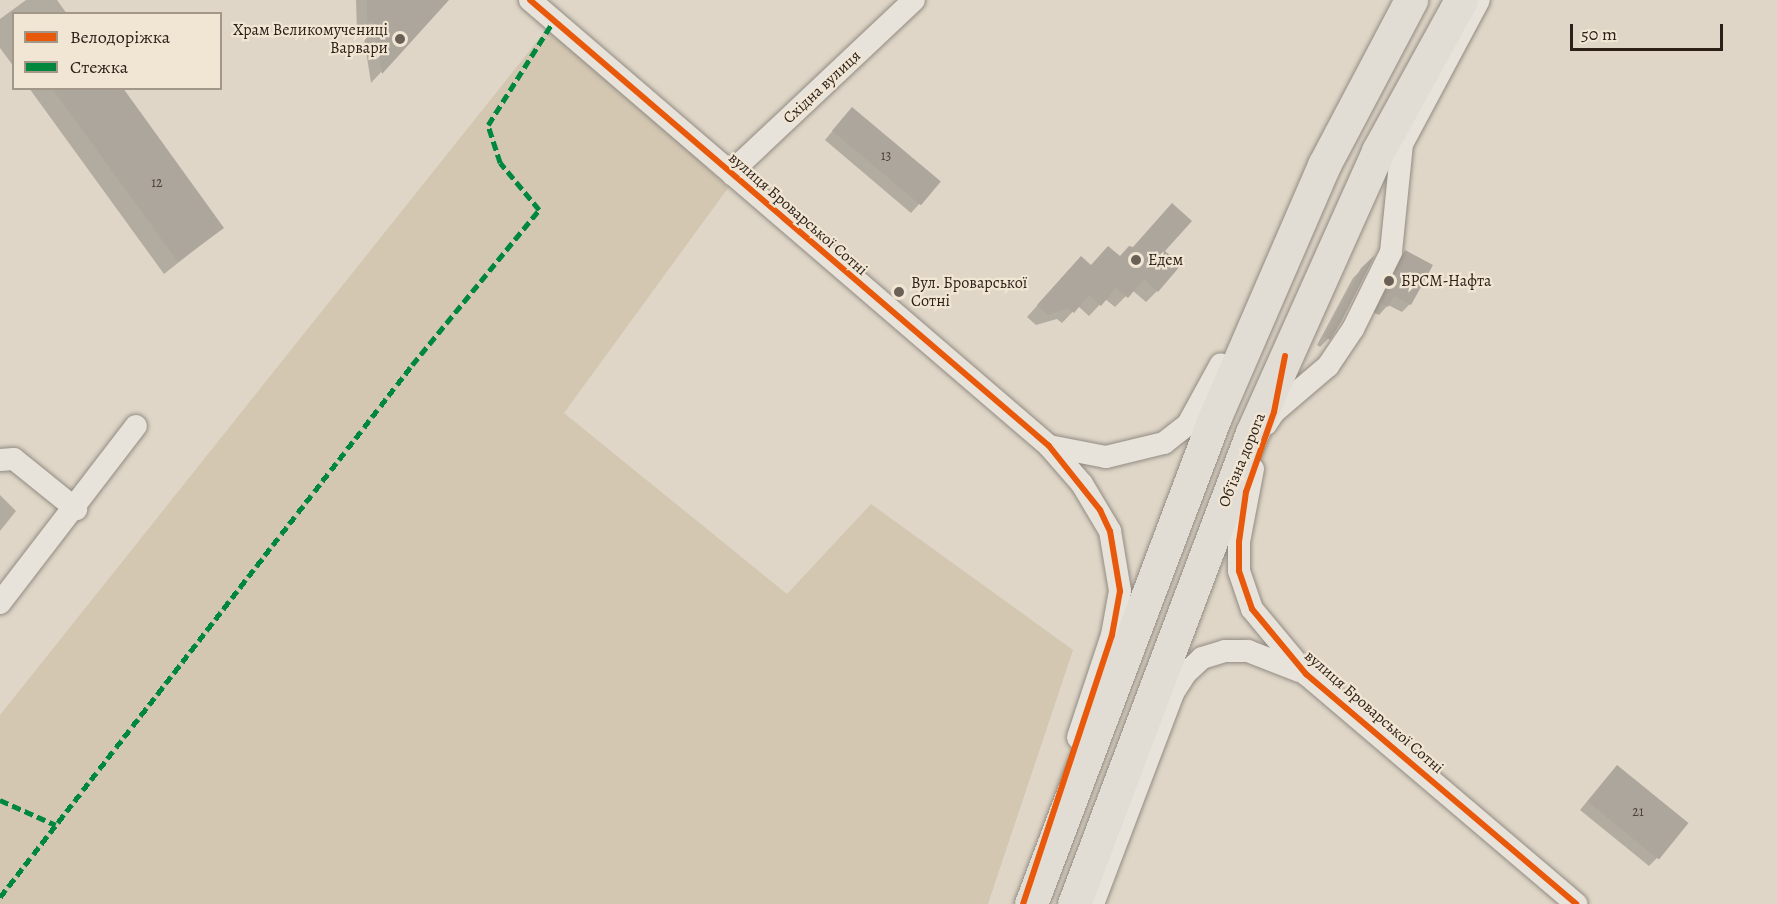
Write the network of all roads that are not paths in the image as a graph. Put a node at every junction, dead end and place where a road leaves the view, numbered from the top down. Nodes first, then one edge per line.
1 (530, 0) edge
2 (914, 0) edge
3 (1461, 0) edge
4 (1479, 0) edge
5 (1404, 11) edge
6 (733, 175) junction
7 (1285, 356) junction
8 (1274, 412) junction
9 (136, 426) dead end
10 (1049, 446) junction
11 (0, 460) edge
12 (1232, 486) junction
13 (76, 509) junction
14 (0, 603) edge
15 (1305, 674) junction
16 (1023, 904) edge
17 (1031, 904) edge
18 (1074, 904) edge
19 (1093, 904) edge
20 (1576, 904) edge

1 - 6 street, вулиця Броварської Сотні
2 - 6 street, Східна вулиця
3 - 7 highway, Обʼїзна дорога
4 - 8 street
5 - 10 street
5 - 17 highway
6 - 10 street, вулиця Броварської Сотні
7 - 8 street, вулиця Броварської Сотні
7 - 12 highway, Обʼїзна дорога
8 - 12 street
8 - 15 street, вулиця Броварської Сотні
9 - 13 street
10 - 16 street, вулиця Броварської Сотні
11 - 13 street
12 - 18 highway, Обʼїзна дорога
13 - 14 street
15 - 19 street, вулиця Броварської Сотні
15 - 20 street, вулиця Броварської Сотні

